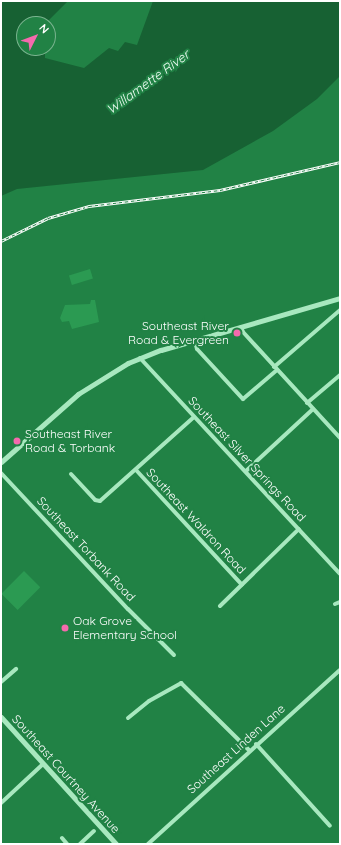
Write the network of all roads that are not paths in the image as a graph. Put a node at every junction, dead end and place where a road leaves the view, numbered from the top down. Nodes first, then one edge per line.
1 (340, 298) edge
2 (340, 310) edge
3 (241, 327) junction
4 (194, 341) junction
5 (140, 358) junction
6 (276, 369) junction
7 (340, 375) edge
8 (307, 403) junction
9 (313, 409) junction
10 (194, 417) junction
11 (340, 438) edge
12 (1, 462) edge
13 (136, 470) junction
14 (246, 471) junction
15 (1, 473) edge
16 (71, 474) dead end
17 (299, 529) junction
18 (340, 574) edge
19 (242, 585) junction
20 (220, 606) dead end
21 (174, 654) dead end
22 (16, 669) dead end
23 (340, 670) edge
24 (1, 682) edge
25 (1, 717) edge
26 (128, 718) dead end
27 (256, 744) junction
28 (249, 750) junction
29 (43, 764) junction
30 (1, 803) edge
31 (330, 826) dead end
32 (94, 832) dead end
33 (62, 838) dead end
34 (68, 844) edge
35 (80, 844) edge
36 (116, 844) edge
37 (148, 844) edge

1 - 3 street
2 - 6 street
3 - 4 street
3 - 6 street
4 - 5 street
4 - 6 street
5 - 10 street, Southeast Silver Springs Road
5 - 12 street
6 - 8 street
7 - 8 street
8 - 9 street
9 - 11 street
9 - 14 street
10 - 13 street
10 - 14 street, Southeast Silver Springs Road
13 - 16 street
13 - 19 street, Southeast Waldron Road
14 - 17 street, Southeast Silver Springs Road
15 - 21 street, Southeast Torbank Road
17 - 18 street, Southeast Silver Springs Road
17 - 19 street
19 - 20 street
22 - 24 street
23 - 27 street, Southeast Linden Lane
25 - 29 street, Southeast Courtney Avenue
26 - 28 street
27 - 28 street, Southeast Linden Lane
27 - 31 street
28 - 37 street, Southeast Linden Lane
29 - 30 street
29 - 36 street, Southeast Courtney Avenue
32 - 35 street
33 - 34 street

